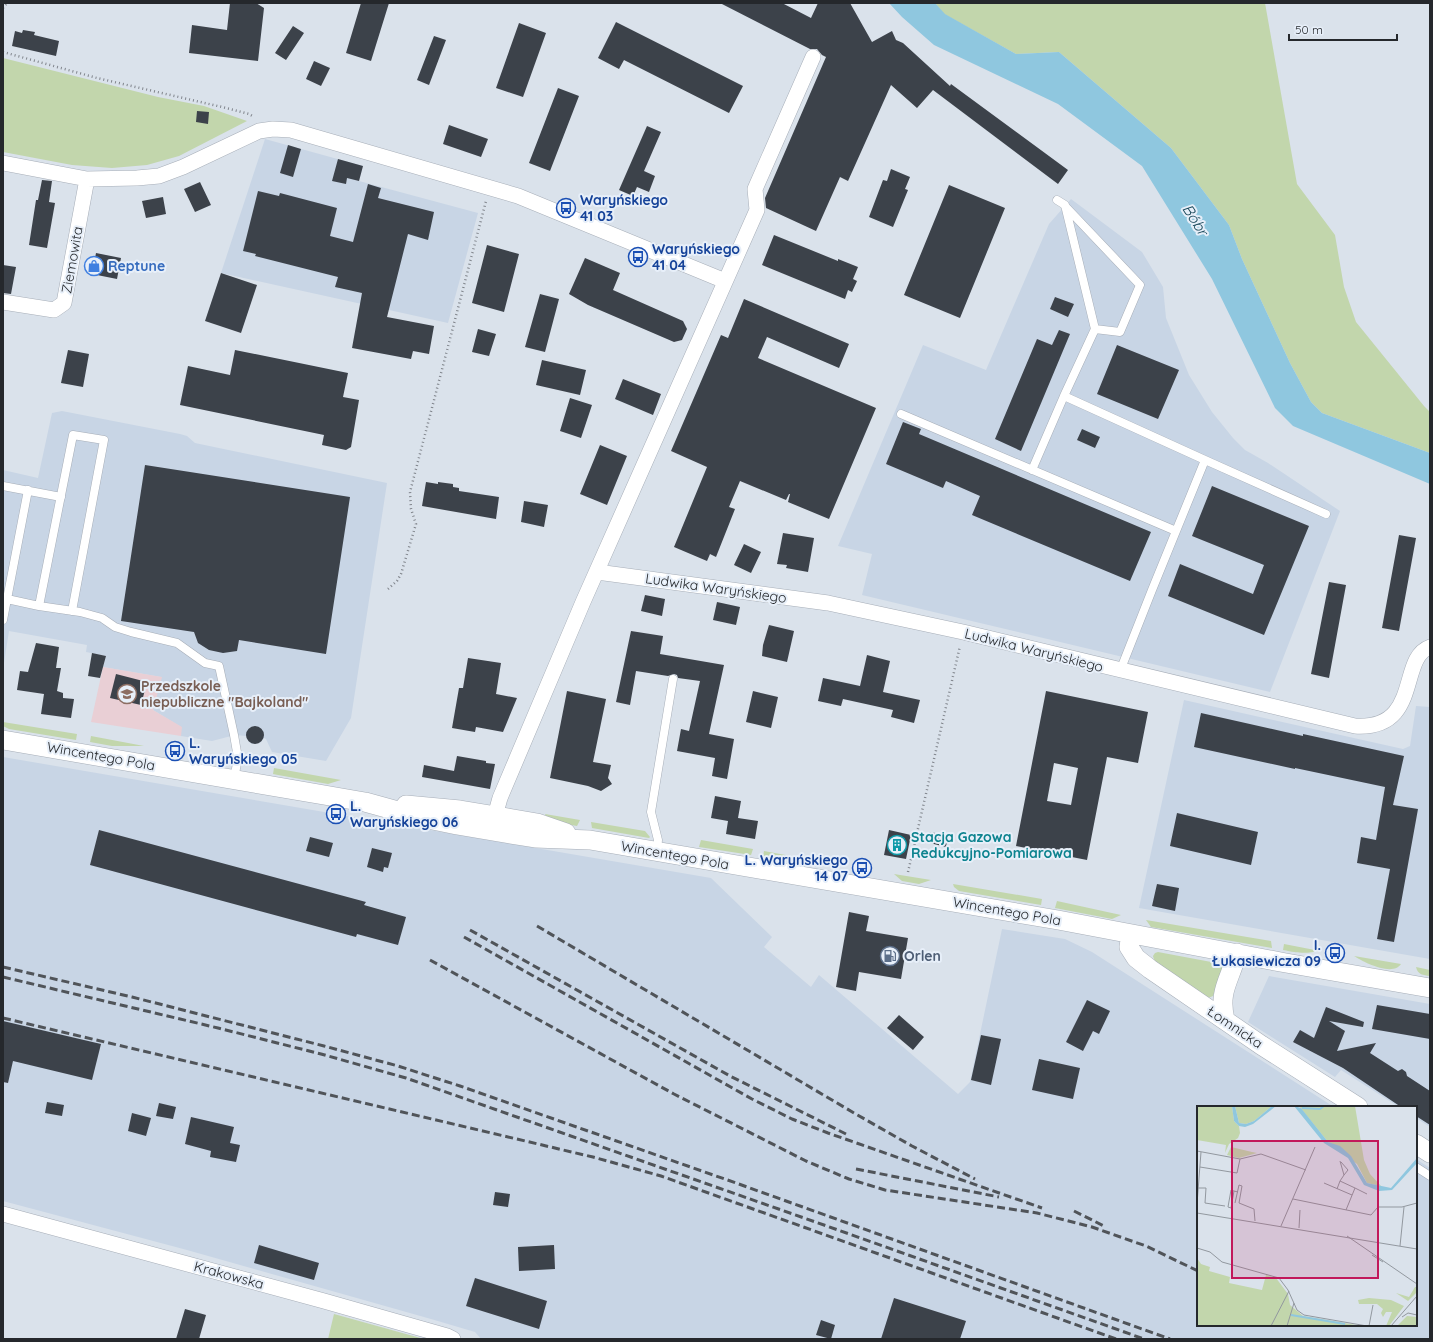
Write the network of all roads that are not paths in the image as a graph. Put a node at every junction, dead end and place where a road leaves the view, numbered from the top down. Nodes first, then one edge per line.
1 (813, 57) dead end
2 (3, 163) edge
3 (87, 179) junction
4 (1057, 200) dead end
5 (1065, 205) junction
6 (725, 281) junction
7 (3, 302) edge
8 (1095, 330) junction
9 (1064, 396) junction
10 (901, 414) dead end
11 (1205, 460) junction
12 (1032, 470) junction
13 (3, 486) edge
14 (28, 490) junction
15 (61, 497) junction
16 (1326, 514) dead end
17 (1176, 531) junction
18 (597, 572) junction
19 (7, 599) junction
20 (39, 606) junction
21 (72, 611) junction
22 (3, 620) edge
23 (1427, 648) edge
24 (1120, 671) junction
25 (673, 680) dead end
26 (3, 740) edge
27 (234, 779) junction
28 (365, 802) junction
29 (495, 816) junction
30 (479, 829) junction
31 (582, 839) junction
32 (657, 851) junction
33 (1131, 934) junction
34 (1237, 953) junction
35 (1430, 988) edge
36 (1225, 1020) junction
37 (1356, 1106) edge
38 (1417, 1145) edge
39 (1430, 1153) edge
40 (1417, 1168) edge
41 (1430, 1176) edge
42 (3, 1214) edge
43 (453, 1339) edge

1 - 6 street
2 - 3 street
3 - 6 street
3 - 7 street, Ziemowita
4 - 5 lane
5 - 8 lane
5 - 8 lane
6 - 18 street
8 - 9 lane
9 - 11 lane
9 - 12 lane
10 - 12 lane
11 - 16 lane
11 - 17 lane
12 - 17 lane
13 - 14 lane
14 - 15 lane
14 - 19 lane
15 - 20 lane
15 - 21 lane
17 - 24 lane
18 - 24 street, Ludwika Waryńskiego
18 - 29 street
19 - 20 lane
19 - 22 lane
20 - 21 lane
21 - 27 lane
23 - 24 street, Ludwika Waryńskiego
25 - 32 lane
26 - 27 street, Wincentego Pola
27 - 28 street, Wincentego Pola
28 - 29 street, Wincentego Pola
28 - 30 street, Wincentego Pola
29 - 30 street
29 - 31 street, Wincentego Pola
30 - 31 street, Wincentego Pola
31 - 32 street, Wincentego Pola
32 - 33 street, Wincentego Pola
33 - 34 street, Wincentego Pola
33 - 36 street, Łomnicka
34 - 35 street, Wincentego Pola
34 - 36 street
36 - 37 street, Łomnicka
38 - 39 street
40 - 41 lane
42 - 43 street, Krakowska

